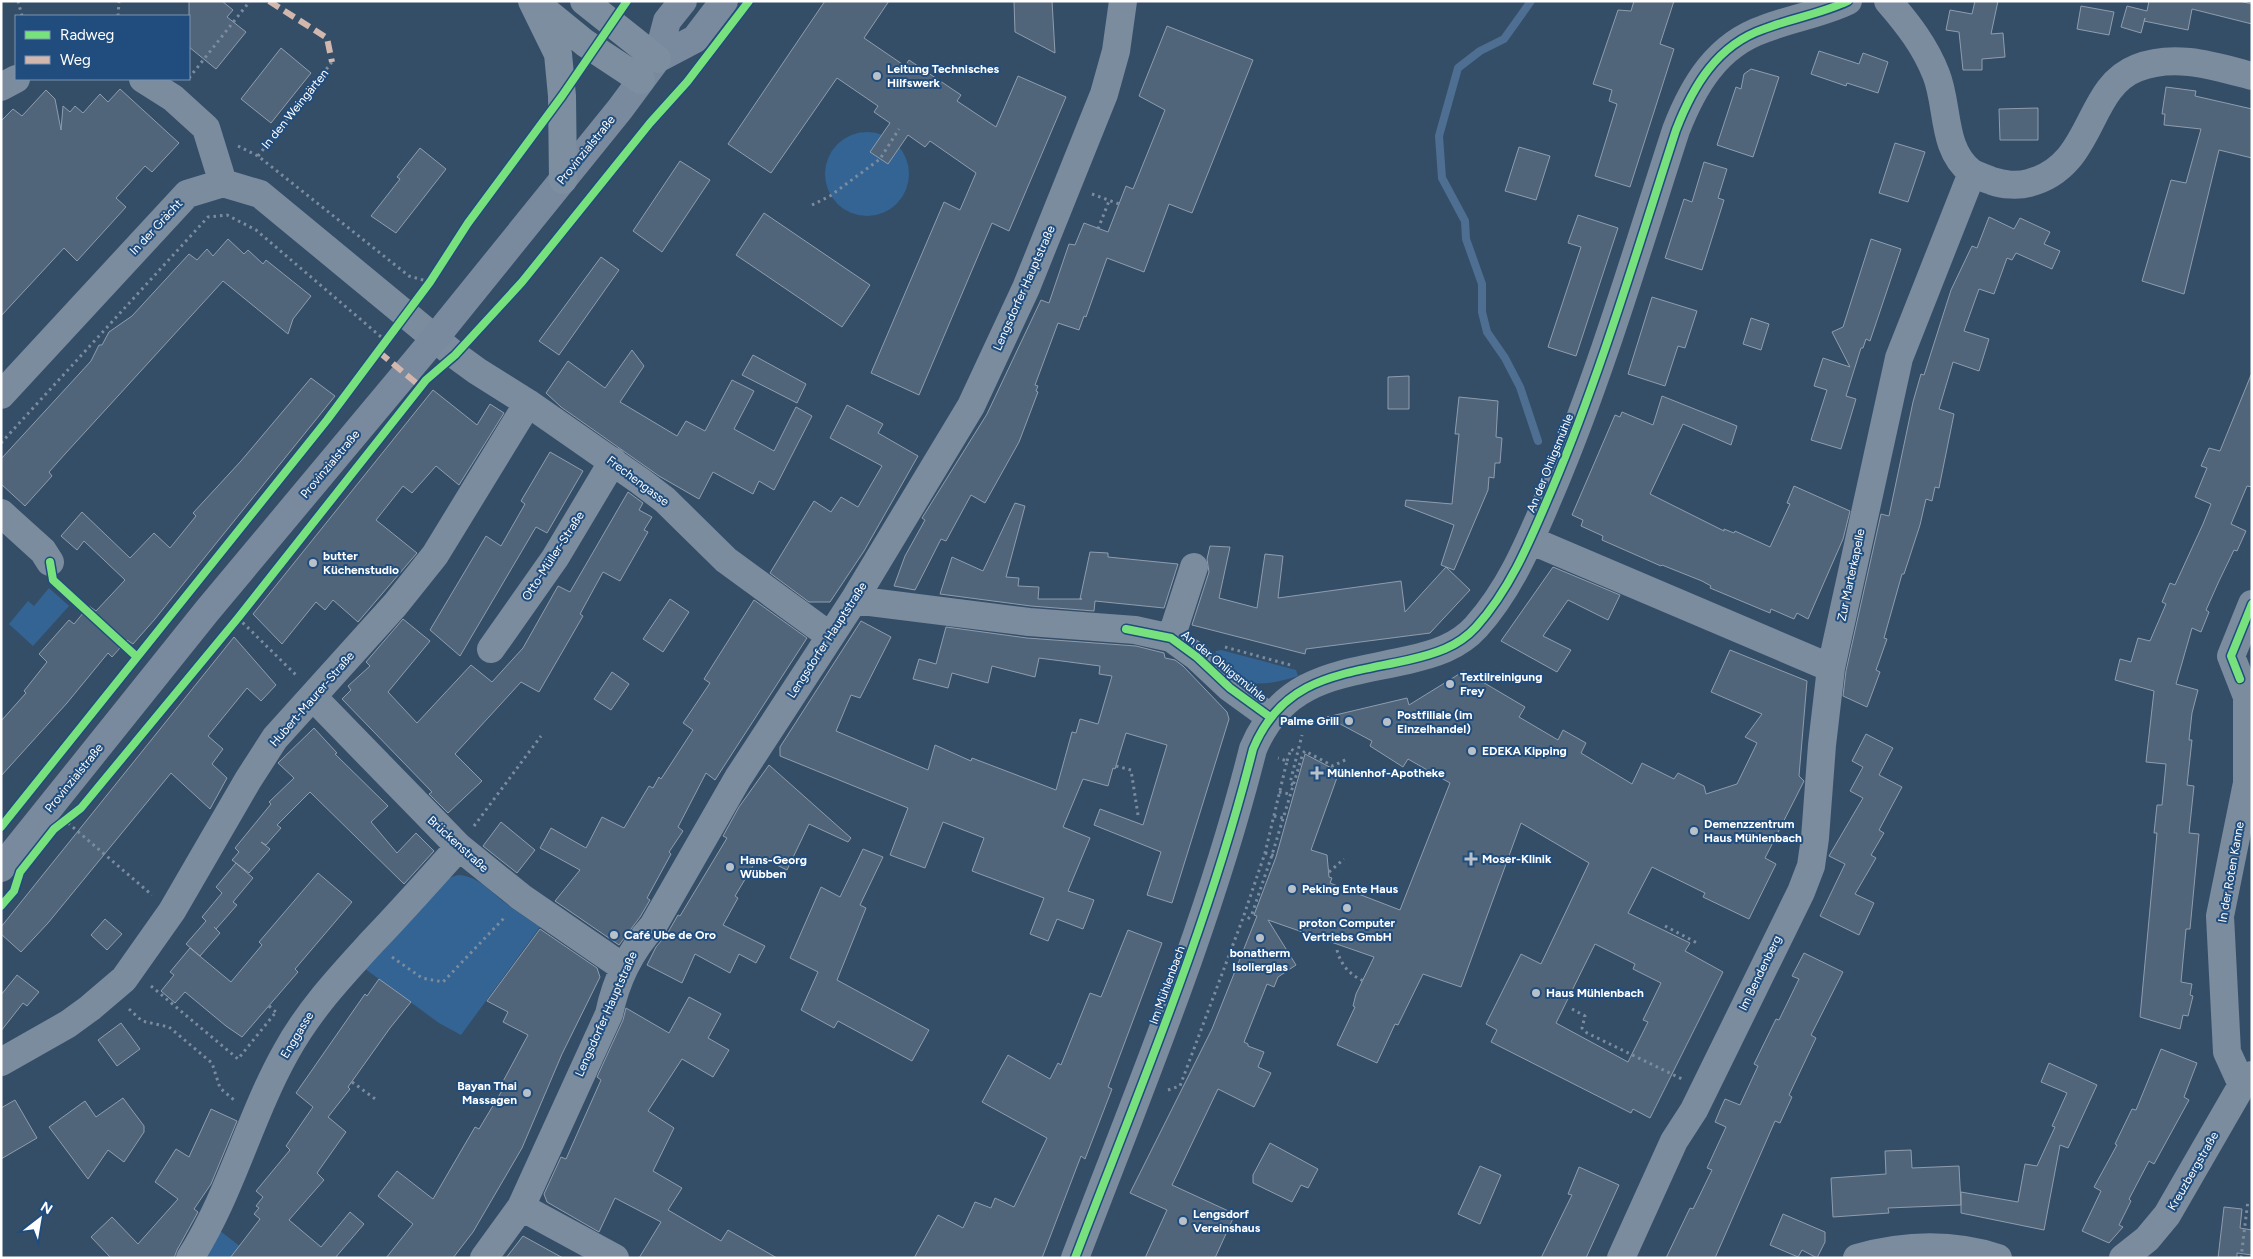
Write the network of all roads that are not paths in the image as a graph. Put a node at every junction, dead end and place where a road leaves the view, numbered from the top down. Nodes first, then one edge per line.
1 (533, 1) edge
2 (584, 1) edge
3 (683, 1) edge
4 (724, 1) edge
5 (1123, 1) edge
6 (1848, 1) edge
7 (1888, 1) edge
8 (657, 59) junction
9 (2252, 76) edge
10 (15, 80) edge
11 (145, 80) edge
12 (641, 80) junction
13 (1, 87) edge
14 (1972, 172) junction
15 (563, 180) junction
16 (223, 182) junction
17 (435, 338) junction
18 (1, 395) edge
19 (528, 403) junction
20 (613, 461) junction
21 (1, 513) edge
22 (1530, 540) junction
23 (50, 562) dead end
24 (1194, 567) dead end
25 (854, 600) junction
26 (2252, 604) edge
27 (830, 636) junction
28 (1171, 638) junction
29 (491, 649) dead end
30 (1831, 668) junction
31 (314, 695) junction
32 (1270, 718) junction
33 (459, 847) junction
34 (1, 868) edge
35 (624, 968) junction
36 (1, 1062) edge
37 (2247, 1080) edge
38 (521, 1207) junction
39 (190, 1258) edge
40 (484, 1258) edge
41 (614, 1258) edge
42 (1075, 1258) edge
43 (1621, 1258) edge
44 (1857, 1258) edge
45 (1998, 1258) edge
46 (2123, 1258) edge

1 - 12 highway
1 - 15 highway
2 - 8 highway
3 - 8 main road, Provinzialstraße
4 - 8 main road, Provinzialstraße
5 - 25 street, Lengsdorfer Hauptstraße
6 - 22 street, An der Ohligsmühle
7 - 14 street
8 - 12 main road, Provinzialstraße
9 - 14 street
10 - 13 street
11 - 16 street
12 - 15 main road, Provinzialstraße
14 - 30 street, Zur Marterkapelle
15 - 17 main road, Provinzialstraße
16 - 17 street
16 - 18 street, In der Grächt
17 - 19 street, Frechengasse
17 - 34 main road, Provinzialstraße
19 - 20 street, Frechengasse
19 - 31 street, Hubert-Maurer-Straße
20 - 27 street, Frechengasse
20 - 29 street, Otto-Müller-Straße
21 - 23 street
22 - 30 street
22 - 32 street, An der Ohligsmühle
24 - 28 street
25 - 27 street, Lengsdorfer Hauptstraße
25 - 28 street, An der Ohligsmühle
26 - 37 street, In der Roten Kanne
27 - 35 street, Lengsdorfer Hauptstraße
28 - 32 street, An der Ohligsmühle
30 - 43 street, Im Bendenberg
31 - 33 street, Brückenstraße
31 - 36 street, Hubert-Maurer-Straße
32 - 42 street, Im Mühlenbach
33 - 35 street, Brückenstraße
33 - 39 street, Enggasse
35 - 38 street, Lengsdorfer Hauptstraße
37 - 46 street, Kreuzbergstraße
38 - 40 street, Lengsdorfer Hauptstraße
38 - 41 street
44 - 45 street

